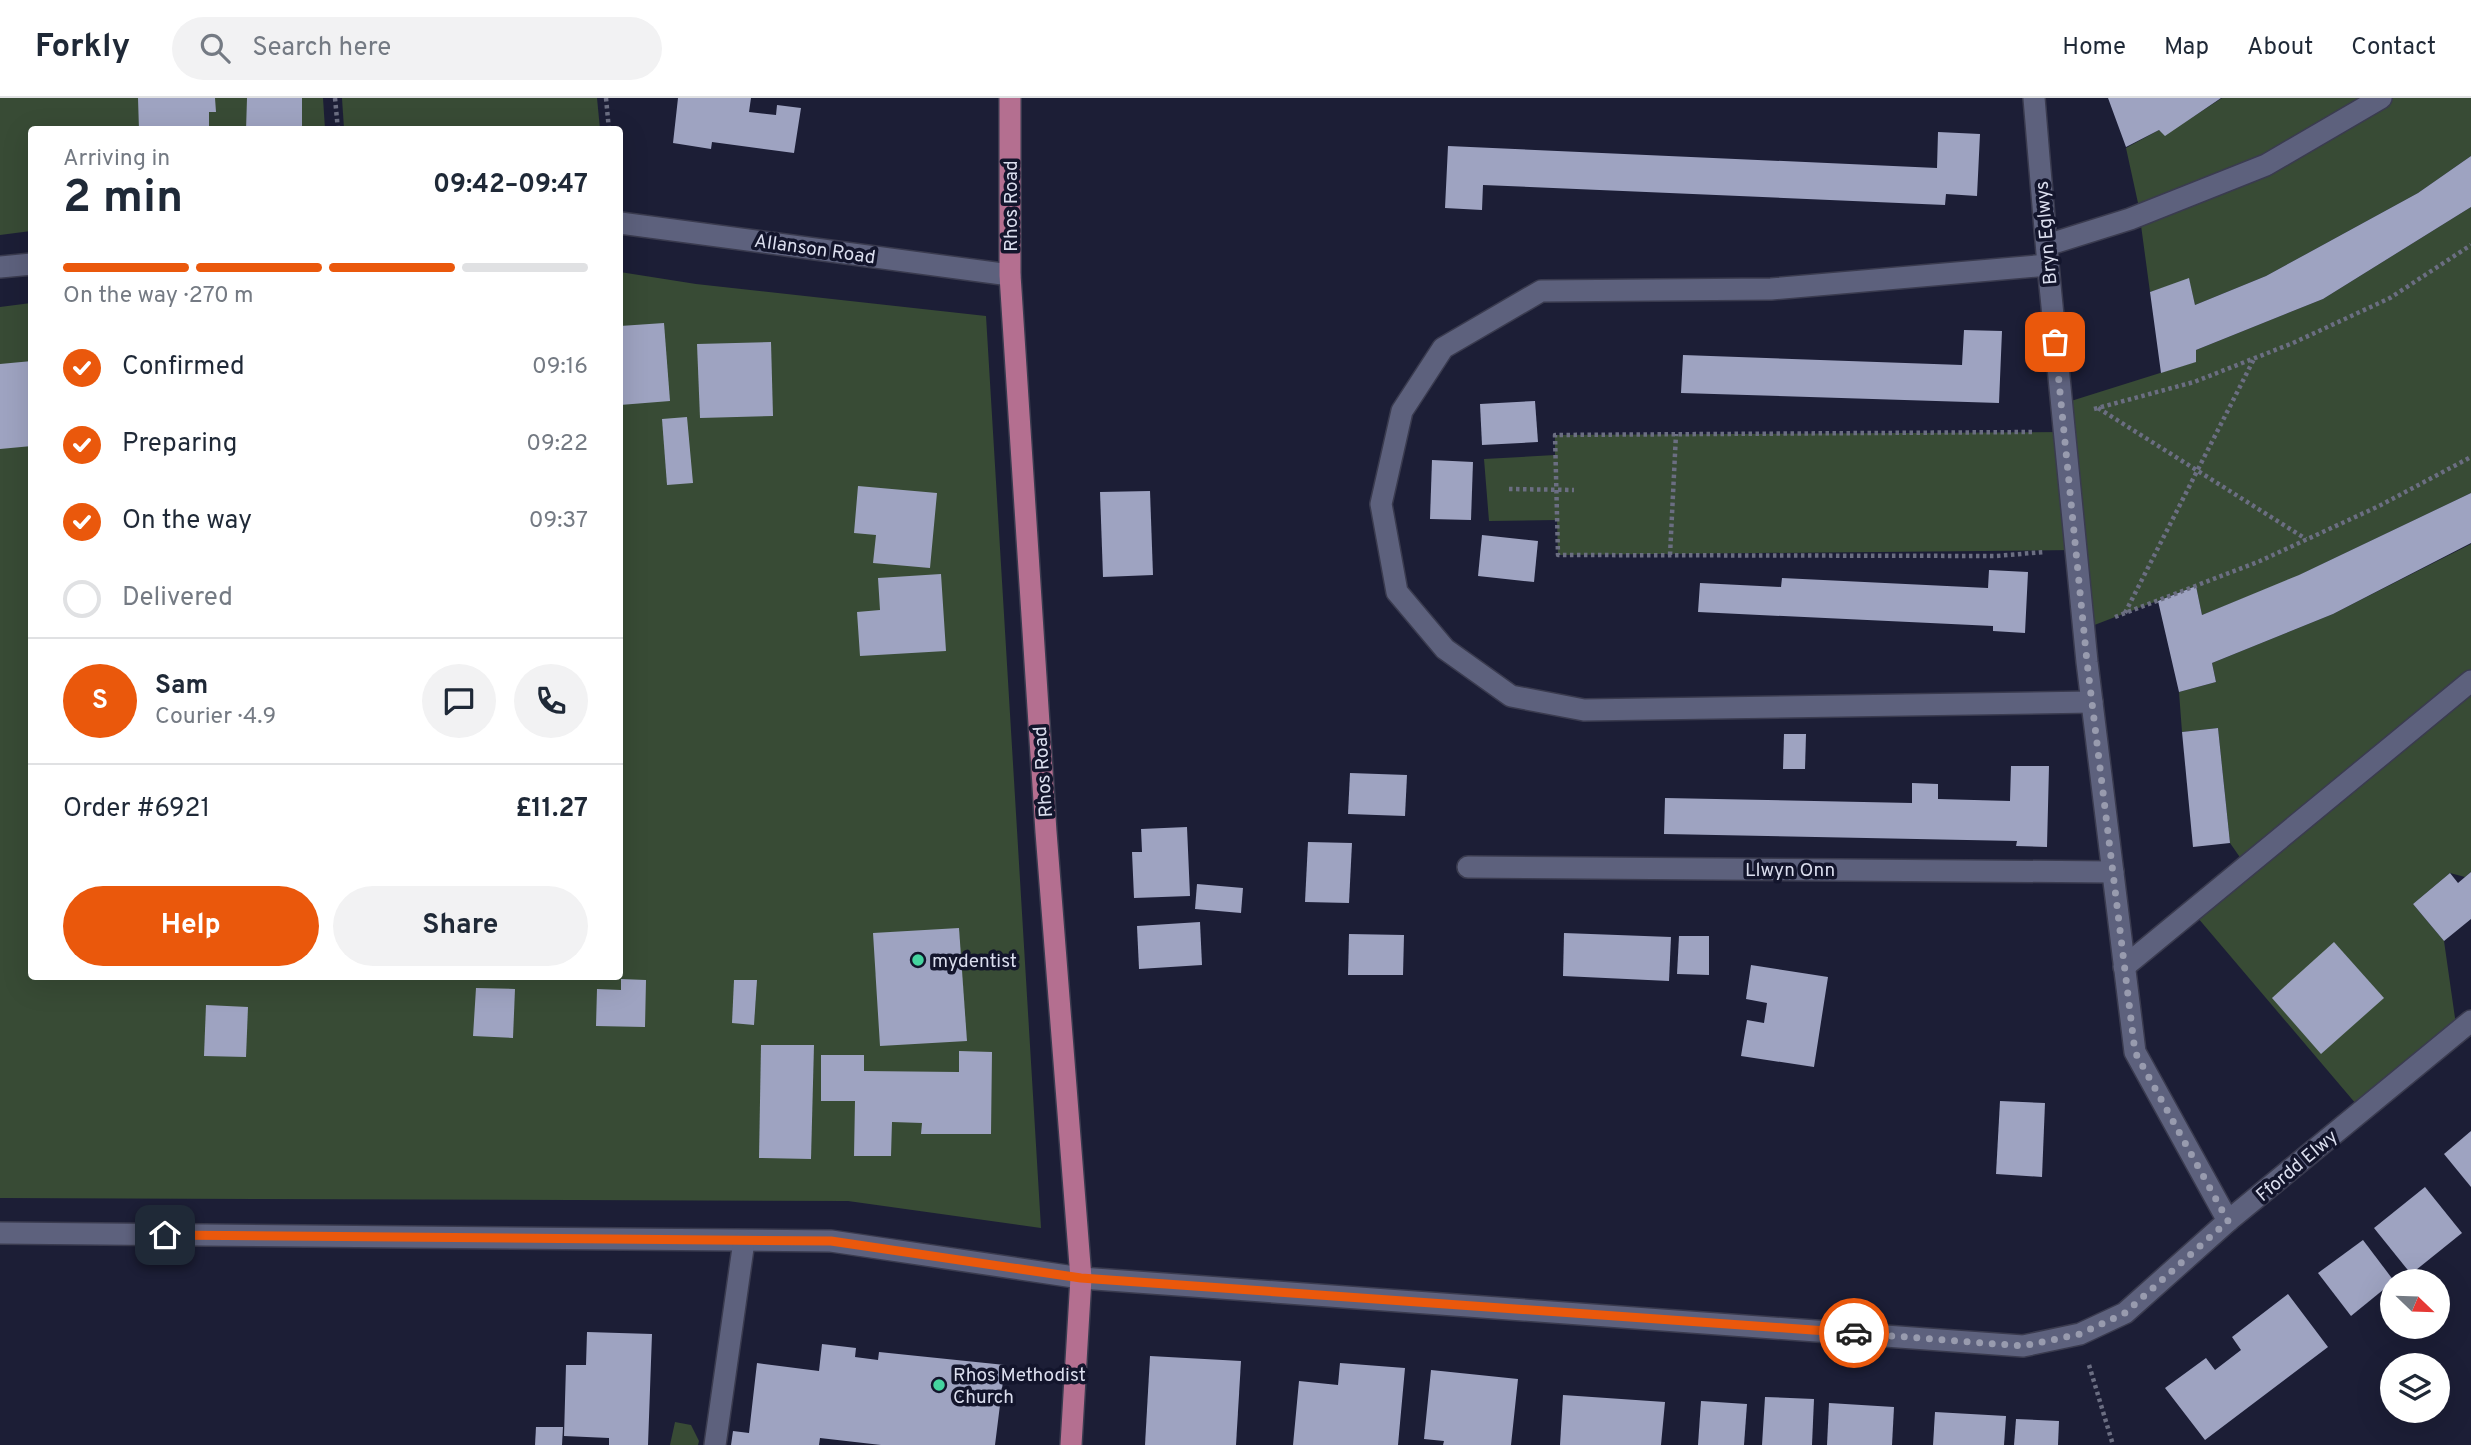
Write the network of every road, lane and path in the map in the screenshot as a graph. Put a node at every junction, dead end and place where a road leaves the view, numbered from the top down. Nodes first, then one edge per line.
1 (335, 98) edge
2 (607, 98) edge
3 (1010, 98) edge
4 (2034, 98) edge
5 (2381, 98) edge
6 (338, 126) edge
7 (609, 126) edge
8 (623, 223) edge
9 (2471, 245) edge
10 (2047, 255) junction
11 (28, 264) edge
12 (0, 267) edge
13 (1010, 275) junction
14 (2255, 358) junction
15 (2098, 408) junction
16 (2064, 425) junction
17 (1676, 434) junction
18 (2471, 457) edge
19 (2197, 471) junction
20 (1509, 489) dead end
21 (1556, 490) junction
22 (1574, 490) dead end
23 (2306, 540) junction
24 (2076, 550) junction
25 (1670, 555) junction
26 (2125, 613) junction
27 (2084, 629) junction
28 (2471, 681) edge
29 (2092, 702) junction
30 (1468, 867) dead end
31 (2113, 872) junction
32 (2124, 967) junction
33 (2471, 1020) edge
34 (2228, 1221) junction
35 (0, 1233) edge
36 (744, 1241) junction
37 (1081, 1278) junction
38 (2080, 1334) junction
39 (715, 1445) edge
40 (1070, 1445) edge
41 (2113, 1445) edge

1 - 6 path
2 - 7 path
3 - 13 main road, Rhos Road
4 - 10 street, Bryn Eglwys
5 - 10 street
8 - 13 street, Allanson Road
9 - 14 path
10 - 16 street, Bryn Eglwys
10 - 29 street
11 - 12 street
13 - 37 main road, Rhos Road
14 - 15 path
14 - 19 path
15 - 16 path
15 - 19 path
16 - 17 path
16 - 24 street, Bryn Eglwys
17 - 21 path
17 - 25 path
18 - 23 path
19 - 23 path
19 - 26 path
20 - 21 path
21 - 22 path
21 - 25 path
23 - 26 path
24 - 25 path
24 - 27 street, Bryn Eglwys
26 - 27 path
27 - 29 street, Bryn Eglwys
28 - 32 street
29 - 31 street, Bryn Eglwys
30 - 31 street, Llwyn Onn
31 - 32 street, Bryn Eglwys
32 - 34 street, Bryn Eglwys
33 - 34 street, Ffordd Elwy
34 - 38 street, Ffordd Elwy
35 - 36 street, Ffordd Elwy
36 - 37 street, Ffordd Elwy
36 - 39 street
37 - 38 street, Ffordd Elwy
37 - 40 main road, Rhos Road
38 - 41 path

